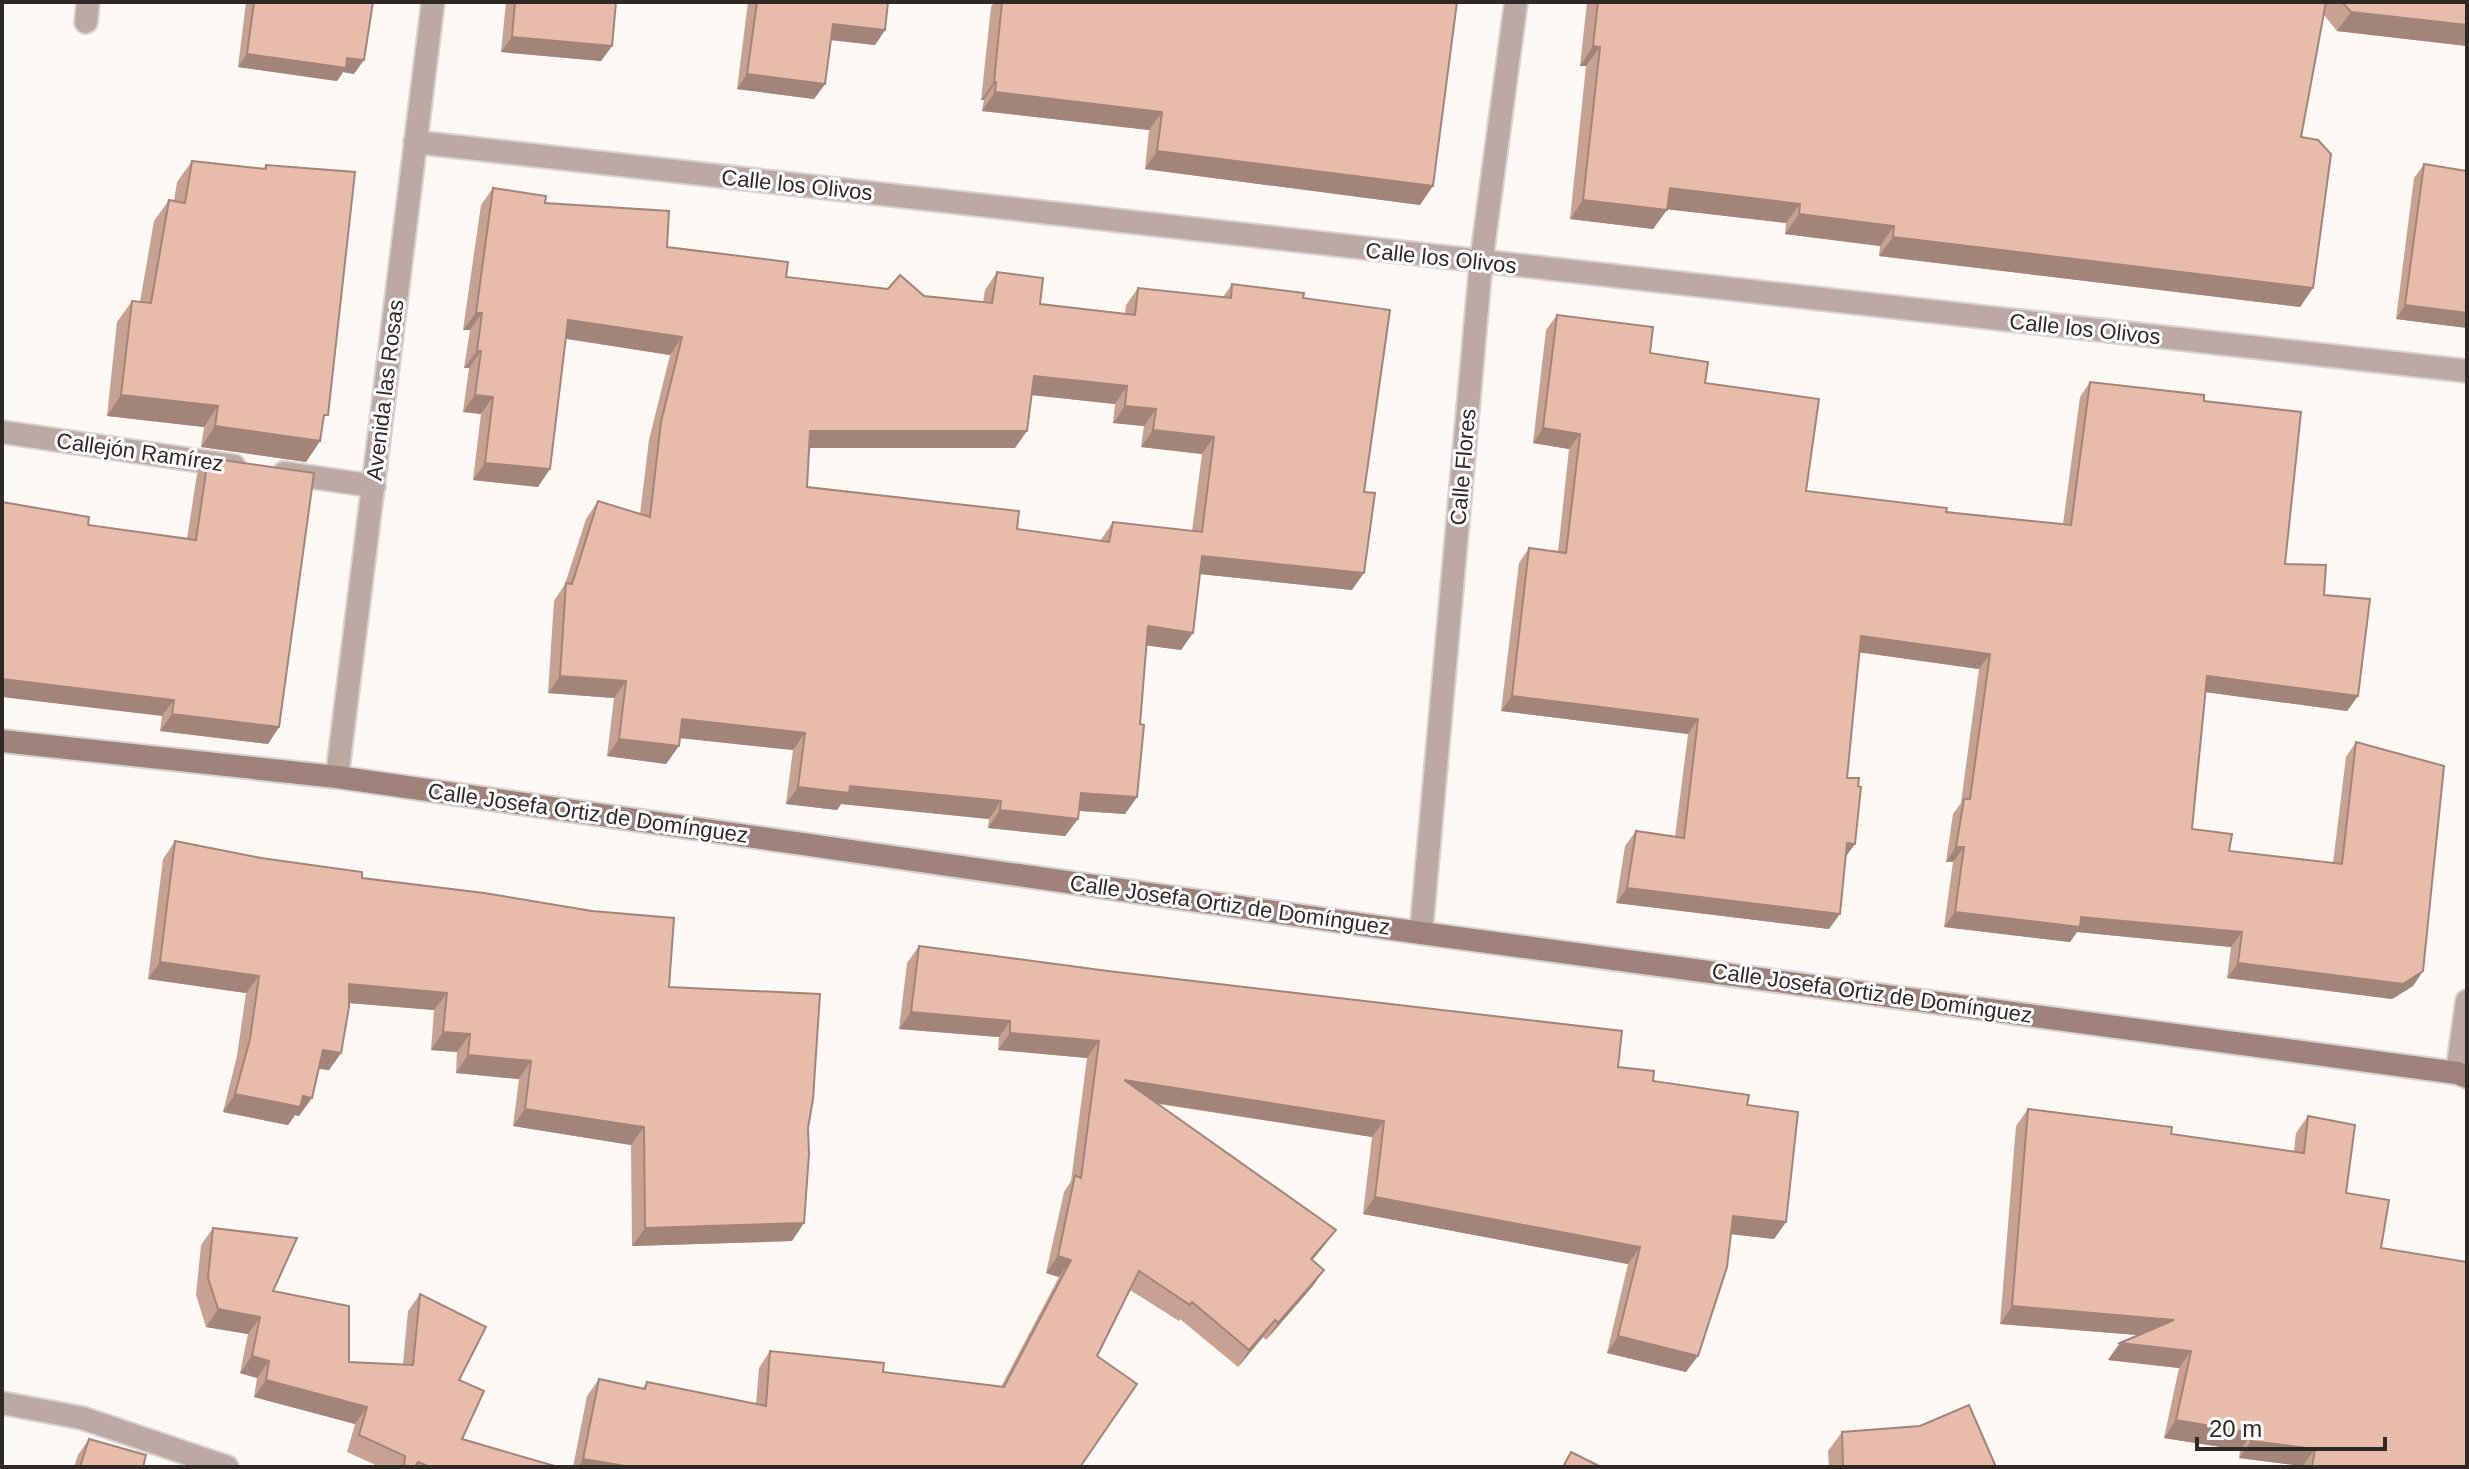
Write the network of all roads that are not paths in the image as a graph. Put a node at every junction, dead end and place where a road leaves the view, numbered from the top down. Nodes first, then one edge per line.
1 (433, 2) edge
2 (1516, 2) edge
3 (415, 142) junction
4 (1481, 263) junction
5 (2467, 371) edge
6 (2, 432) edge
7 (374, 486) junction
8 (2, 741) edge
9 (337, 777) junction
10 (1421, 933) junction
11 (2467, 1001) edge
12 (2465, 1036) edge
13 (2462, 1075) edge
14 (2, 1403) edge
15 (227, 1467) edge

1 - 3 street, Avenida las Rosas
2 - 4 street, Calle Flores
3 - 4 street, Calle los Olivos
3 - 7 street, Avenida las Rosas
4 - 5 street, Calle los Olivos
4 - 10 street, Calle Flores
6 - 7 street, Callejón Ramírez
7 - 9 street, Avenida las Rosas
8 - 9 main road, Calle Josefa Ortiz de Domínguez
9 - 10 main road, Calle Josefa Ortiz de Domínguez
10 - 13 main road, Calle Josefa Ortiz de Domínguez
11 - 12 street
12 - 13 street
14 - 15 street

